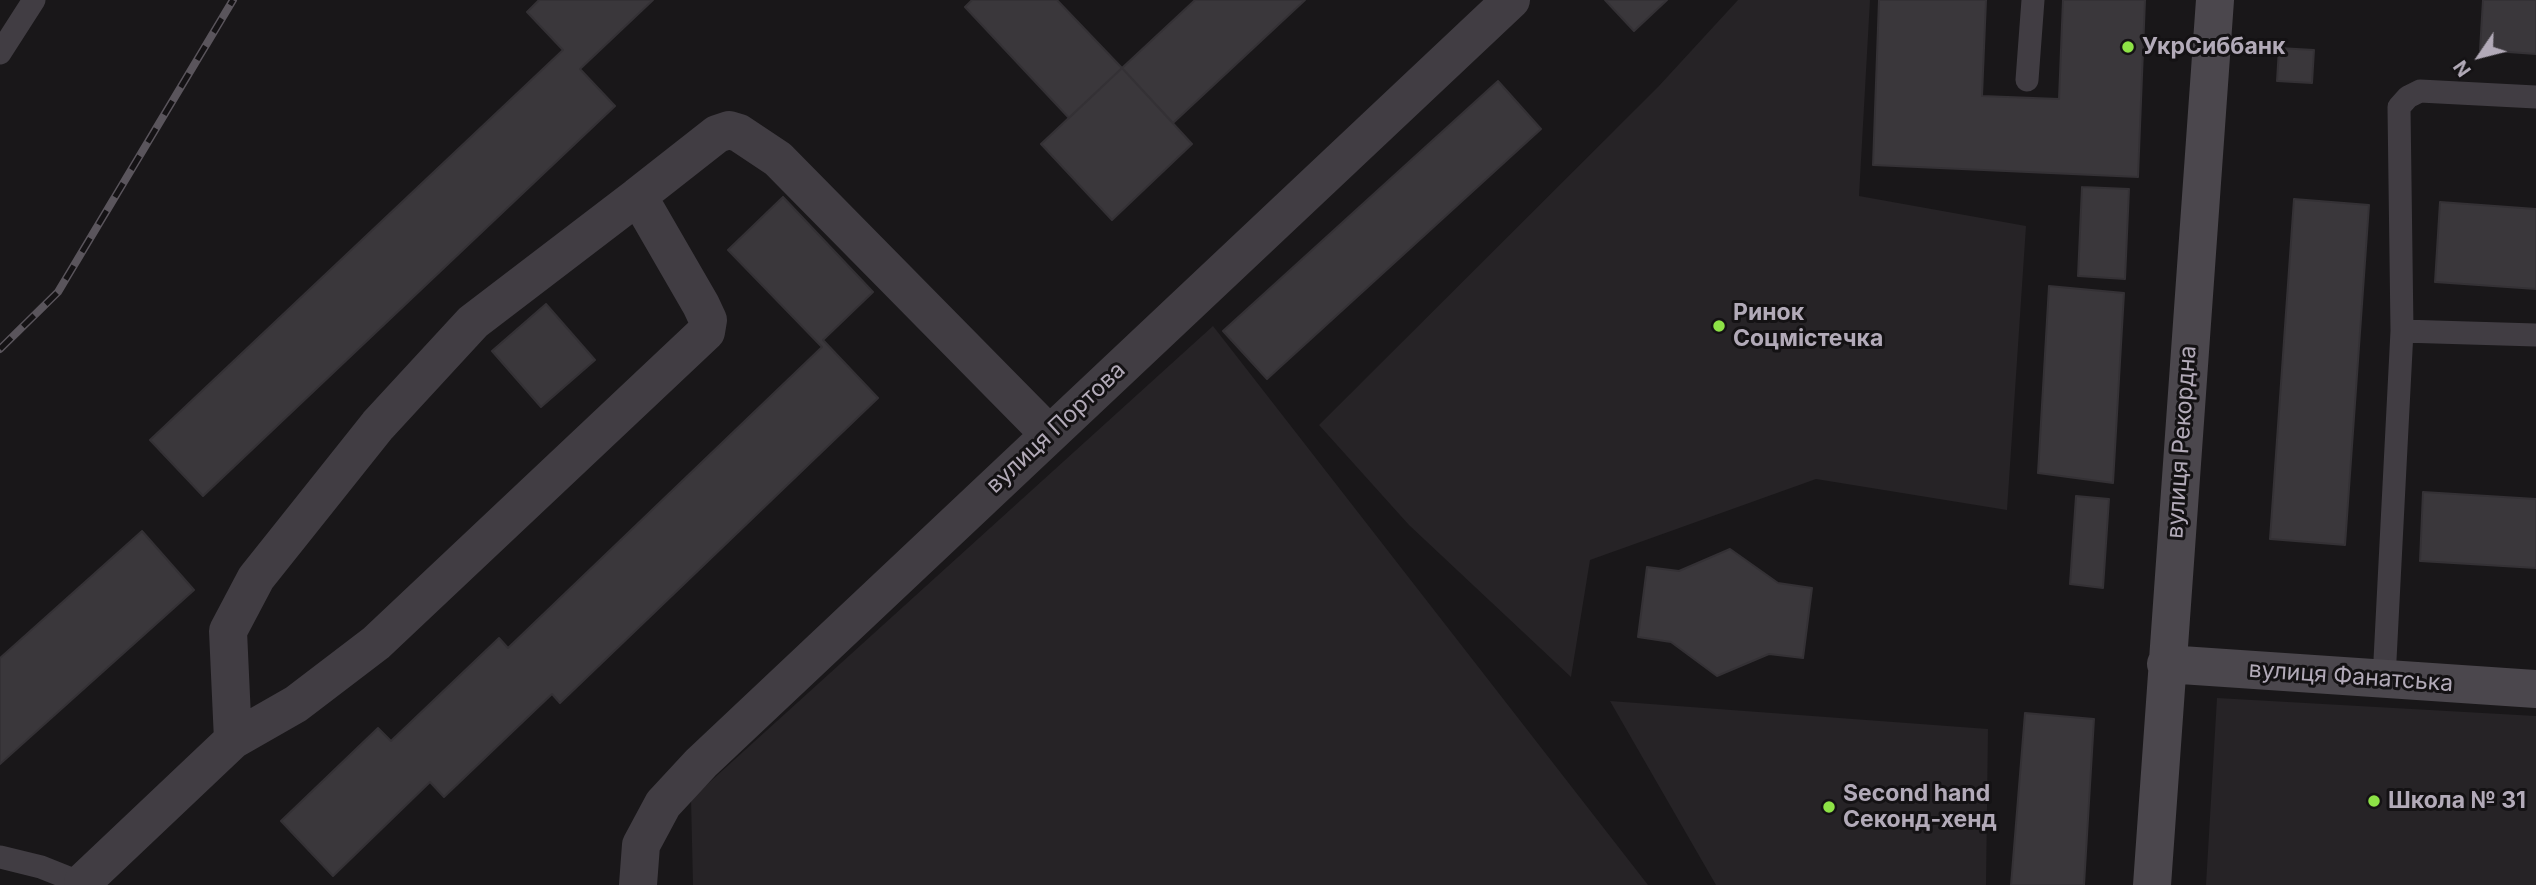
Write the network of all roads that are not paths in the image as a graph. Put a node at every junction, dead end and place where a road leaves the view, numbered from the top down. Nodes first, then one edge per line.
1 (34, 0) edge
2 (1511, 0) edge
3 (2033, 0) edge
4 (2215, 0) edge
5 (0, 53) edge
6 (2026, 80) dead end
7 (2536, 97) edge
8 (638, 196) junction
9 (2402, 331) junction
10 (2536, 335) edge
11 (1049, 434) junction
12 (2166, 664) junction
13 (2384, 679) junction
14 (2536, 689) edge
15 (233, 740) junction
16 (0, 857) edge
17 (84, 883) edge
18 (630, 883) edge
19 (2152, 885) edge

1 - 5 lane
2 - 11 street, вулиця Портова
3 - 6 lane
4 - 12 street, вулиця Рекордна
7 - 9 lane
8 - 11 street
8 - 15 street
8 - 15 street
9 - 10 lane
9 - 13 lane
11 - 18 street, вулиця Портова
12 - 13 street, вулиця Фанатська
12 - 19 street, вулиця Рекордна
13 - 14 street, вулиця Фанатська
15 - 17 street
16 - 17 lane

